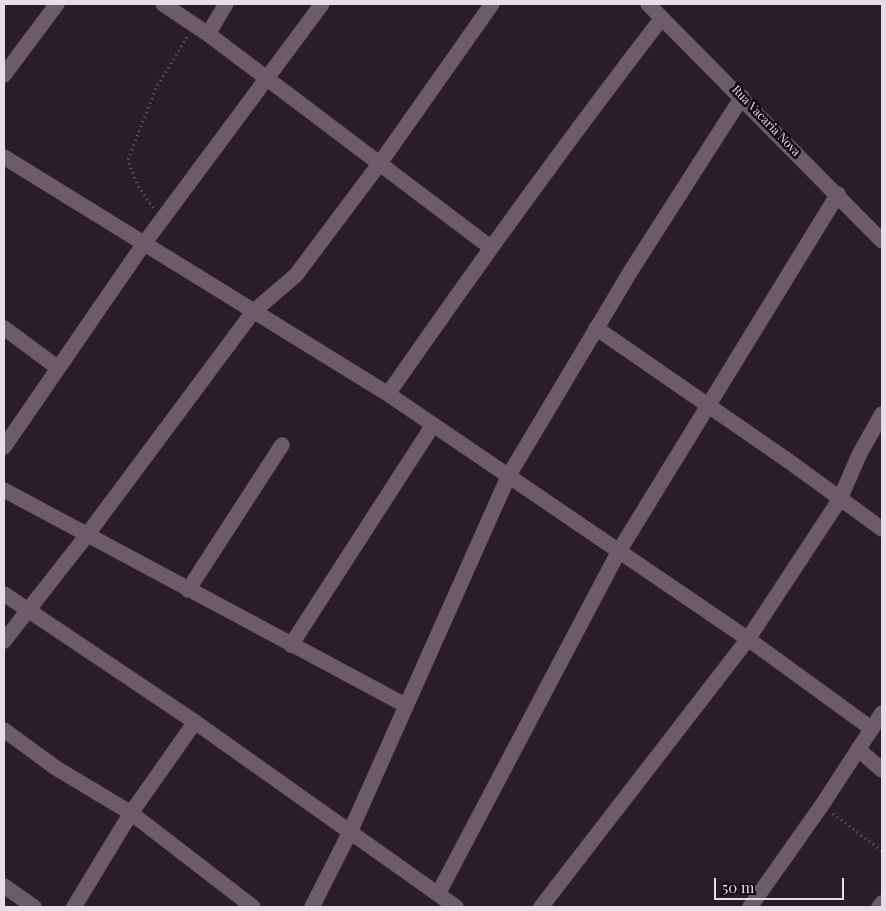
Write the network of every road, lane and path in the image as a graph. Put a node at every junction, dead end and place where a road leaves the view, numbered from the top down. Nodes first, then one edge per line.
1 (56, 4) edge
2 (163, 4) edge
3 (226, 4) edge
4 (322, 4) edge
5 (492, 4) edge
6 (648, 4) edge
7 (662, 18) junction
8 (194, 25) junction
9 (208, 34) junction
10 (4, 76) edge
11 (267, 79) junction
12 (742, 97) junction
13 (4, 157) edge
14 (380, 163) junction
15 (838, 194) junction
16 (161, 221) junction
17 (882, 241) edge
18 (144, 245) junction
19 (490, 247) junction
20 (253, 312) junction
21 (4, 328) edge
22 (596, 328) junction
23 (58, 368) junction
24 (388, 394) junction
25 (709, 405) junction
26 (882, 414) edge
27 (433, 425) junction
28 (282, 445) dead end
29 (4, 447) edge
30 (509, 476) junction
31 (4, 490) edge
32 (840, 499) junction
33 (882, 529) edge
34 (86, 535) junction
35 (619, 551) junction
36 (188, 590) junction
37 (4, 594) edge
38 (27, 611) junction
39 (748, 639) junction
40 (4, 641) edge
41 (291, 645) junction
42 (405, 705) junction
43 (882, 713) edge
44 (195, 722) junction
45 (872, 728) junction
46 (4, 730) edge
47 (858, 749) junction
48 (882, 770) edge
49 (822, 805) junction
50 (131, 813) junction
51 (350, 832) junction
52 (882, 851) edge
53 (4, 886) edge
54 (438, 894) junction
55 (882, 903) edge
56 (34, 907) edge
57 (74, 907) edge
58 (253, 907) edge
59 (312, 907) edge
60 (456, 907) edge
61 (541, 907) edge
62 (750, 907) edge
63 (879, 907) edge

1 - 10 street
2 - 8 street
3 - 9 street
4 - 11 street
5 - 14 street
6 - 7 street, Rua Vacaria Nova
7 - 12 street, Rua Vacaria Nova
7 - 19 street
8 - 9 street
8 - 16 path
9 - 11 street
11 - 14 street
11 - 16 street
12 - 15 street, Rua Vacaria Nova
12 - 22 street
13 - 18 street
14 - 19 street
14 - 20 street
15 - 17 street, Rua Vacaria Nova
15 - 25 street
16 - 18 street
18 - 20 street
18 - 23 street
19 - 24 street
20 - 24 street
20 - 34 street
21 - 23 street
22 - 25 street
22 - 30 street
23 - 29 street
24 - 27 street
25 - 32 street
25 - 35 street
26 - 32 street
27 - 30 street
27 - 41 street
28 - 36 street
30 - 35 street
30 - 42 street
31 - 34 street
32 - 33 street
32 - 39 street
34 - 36 street
34 - 38 street
35 - 39 street
35 - 54 street
36 - 41 street
37 - 38 street
38 - 40 street
38 - 44 street
39 - 45 street
39 - 61 street
41 - 42 street
42 - 51 street
43 - 45 street
44 - 50 street
44 - 51 street
45 - 47 street
46 - 50 street
47 - 48 street
47 - 49 street
49 - 52 path
49 - 62 street
50 - 57 street
50 - 58 street
51 - 54 street
51 - 59 street
53 - 56 street
54 - 60 street
55 - 63 street

